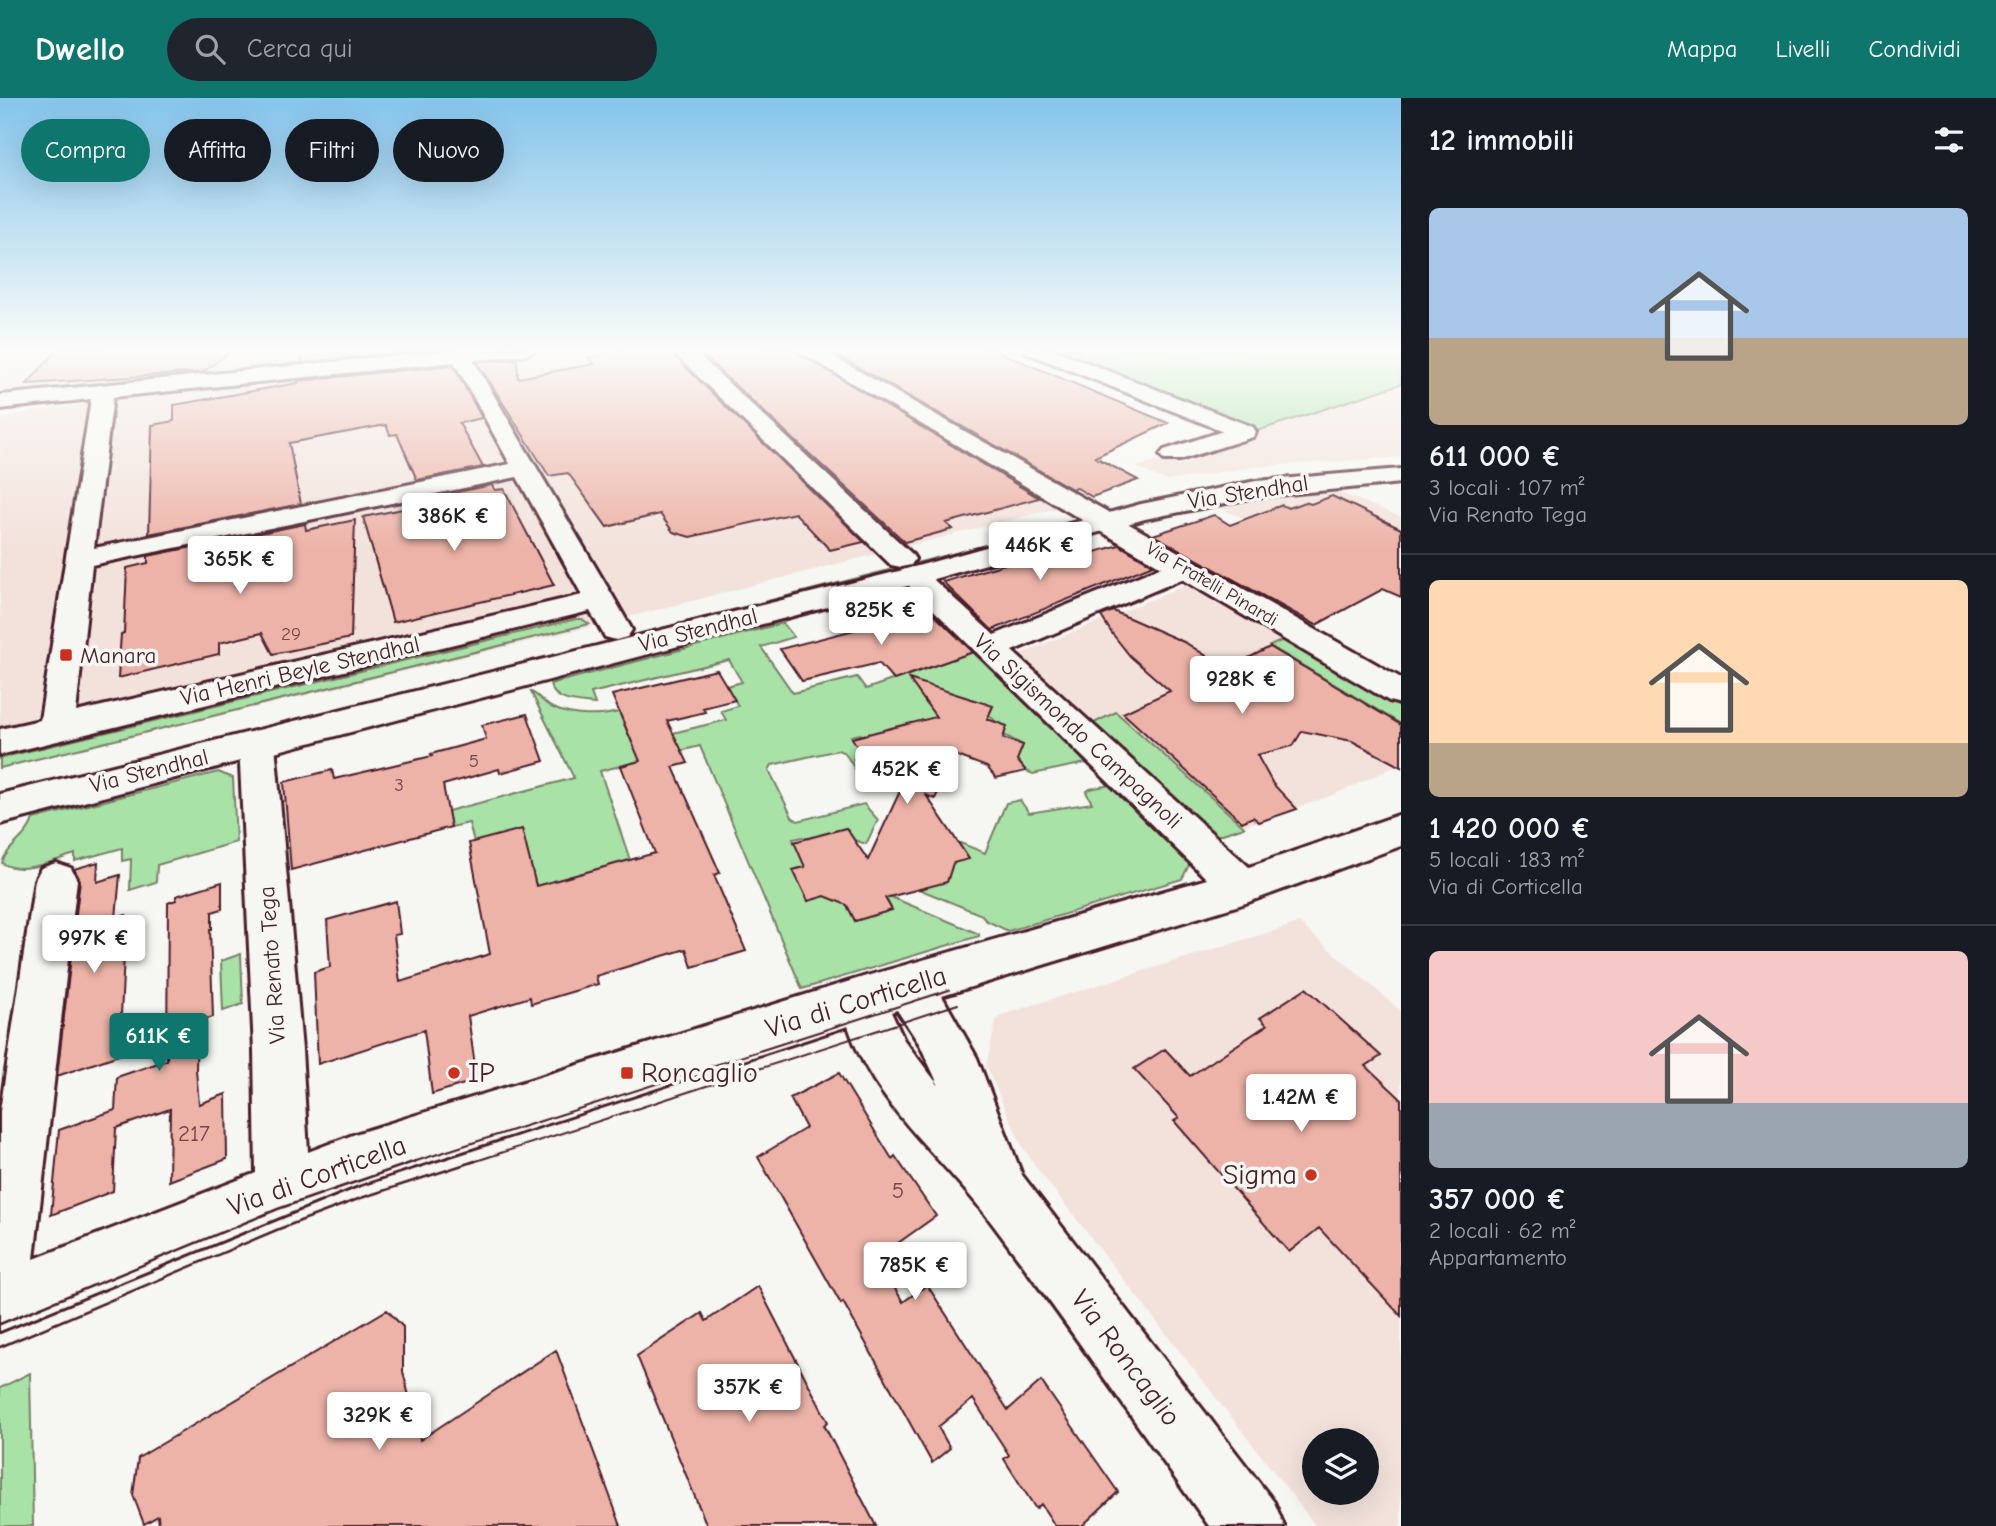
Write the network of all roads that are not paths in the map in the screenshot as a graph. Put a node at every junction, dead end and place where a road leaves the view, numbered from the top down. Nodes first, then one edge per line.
1 (98, 416) edge
2 (496, 416) edge
3 (749, 416) edge
4 (920, 416) edge
5 (1203, 416) edge
6 (1172, 455) dead end
7 (1401, 463) edge
8 (527, 468) junction
9 (1401, 476) edge
10 (1093, 516) junction
11 (78, 560) junction
12 (907, 567) junction
13 (1184, 568) junction
14 (600, 600) junction
15 (616, 630) junction
16 (990, 648) junction
17 (1401, 693) edge
18 (56, 729) junction
19 (0, 742) edge
20 (257, 744) junction
21 (0, 783) edge
22 (0, 809) edge
23 (1401, 830) edge
24 (56, 880) dead end
25 (1243, 887) junction
26 (884, 992) junction
27 (283, 1186) junction
28 (0, 1302) edge
29 (1250, 1526) edge

1 - 11 street
2 - 8 street
3 - 12 street, Via Sigismondo Campagnoli
4 - 10 street, Via Fratelli Pinardi
5 - 6 street
7 - 10 street, Via Stendhal
8 - 11 street
8 - 14 street
9 - 10 street, Via Stendhal
10 - 12 street, Via Stendhal
10 - 13 street, Via Fratelli Pinardi
11 - 18 street
12 - 15 street, Via Stendhal
12 - 16 street, Via Sigismondo Campagnoli
12 - 20 street, Via Stendhal
13 - 16 street
13 - 17 street, Via Fratelli Pinardi
14 - 15 street
14 - 18 street, Via Henri Beyle Stendhal
15 - 21 street, Via Stendhal
16 - 25 street, Via Sigismondo Campagnoli
18 - 19 street, Via Henri Beyle Stendhal
20 - 22 street, Via Stendhal
20 - 27 street, Via Renato Tega
23 - 25 street, Via di Corticella
24 - 28 street
25 - 26 street, Via di Corticella
26 - 27 street, Via di Corticella
26 - 29 street, Via Roncaglio
27 - 28 street, Via di Corticella

